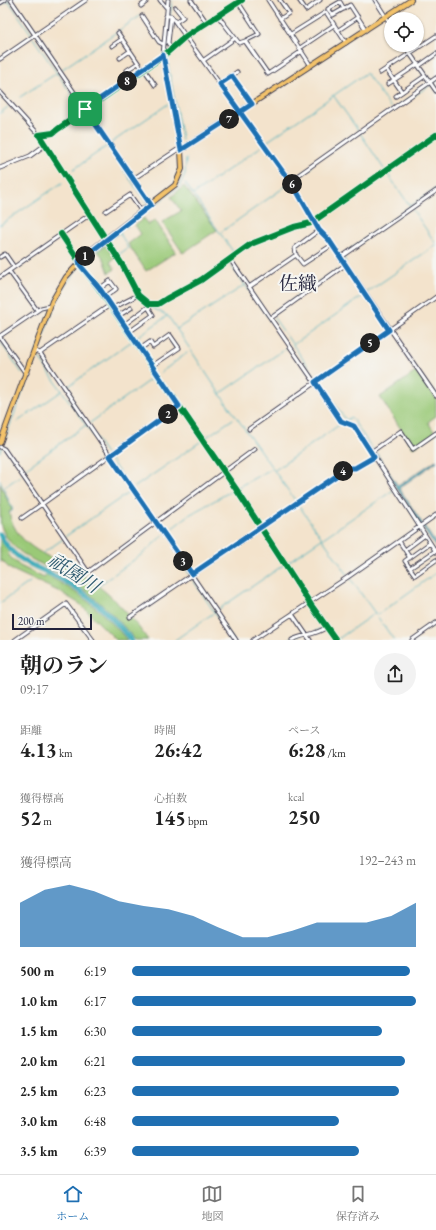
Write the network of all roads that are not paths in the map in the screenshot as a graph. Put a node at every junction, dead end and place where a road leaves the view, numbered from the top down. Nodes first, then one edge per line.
1 (5, 0) edge
2 (11, 0) edge
3 (86, 0) edge
4 (145, 0) edge
5 (160, 0) edge
6 (168, 0) edge
7 (190, 0) edge
8 (268, 0) edge
9 (280, 0) edge
10 (299, 0) edge
11 (319, 0) edge
12 (375, 0) edge
13 (411, 0) edge
14 (240, 1) edge
15 (0, 3) edge
16 (141, 6) dead end
17 (175, 6) dead end
18 (167, 8) junction
19 (344, 9) junction
20 (393, 12) edge
21 (384, 14) edge
22 (142, 16) dead end
23 (166, 16) junction
24 (171, 16) junction
25 (218, 16) junction
26 (358, 17) junction
27 (384, 18) edge
28 (280, 19) junction
29 (176, 22) junction
30 (207, 23) junction
31 (334, 26) junction
32 (340, 29) dead end
33 (366, 30) junction
34 (118, 33) dead end
35 (291, 34) junction
36 (34, 36) junction
37 (186, 36) junction
38 (436, 36) edge
39 (122, 39) junction
40 (234, 39) junction
41 (245, 41) junction
42 (346, 43) junction
43 (163, 44) junction
44 (112, 46) dead end
45 (172, 48) junction
46 (301, 50) junction
47 (130, 51) junction
48 (165, 53) junction
49 (410, 53) junction
50 (436, 54) edge
51 (120, 58) dead end
52 (0, 60) edge
53 (204, 60) junction
54 (138, 63) junction
55 (418, 65) junction
56 (312, 66) junction
57 (386, 69) junction
58 (127, 70) dead end
59 (143, 70) junction
60 (237, 72) dead end
61 (380, 73) dead end
62 (232, 76) junction
63 (425, 76) junction
64 (436, 78) edge
65 (394, 80) junction
66 (220, 84) junction
67 (388, 84) dead end
68 (431, 84) junction
69 (155, 85) dead end
70 (436, 91) edge
71 (0, 92) edge
72 (402, 92) junction
73 (396, 96) dead end
74 (252, 104) junction
75 (84, 110) junction
76 (240, 112) junction
77 (39, 135) junction
78 (436, 135) edge
79 (46, 145) junction
80 (181, 150) junction
81 (0, 168) edge
82 (133, 179) junction
83 (290, 181) junction
84 (436, 190) edge
85 (151, 205) junction
86 (106, 211) dead end
87 (142, 212) junction
88 (89, 215) junction
89 (314, 222) junction
90 (319, 230) junction
91 (61, 234) junction
92 (106, 242) junction
93 (332, 246) junction
94 (296, 255) junction
95 (0, 258) edge
96 (340, 258) junction
97 (230, 260) junction
98 (80, 264) junction
99 (345, 265) junction
100 (14, 267) junction
101 (9, 271) junction
102 (0, 277) edge
103 (249, 287) junction
104 (100, 289) junction
105 (138, 295) junction
106 (105, 297) junction
107 (436, 297) edge
108 (110, 305) junction
109 (50, 306) junction
110 (113, 308) junction
111 (131, 308) dead end
112 (37, 310) junction
113 (118, 316) junction
114 (271, 318) junction
115 (124, 325) junction
116 (389, 330) junction
117 (129, 332) junction
118 (0, 336) edge
119 (140, 349) junction
120 (38, 352) junction
121 (152, 366) junction
122 (27, 373) junction
123 (315, 382) junction
124 (436, 396) edge
125 (179, 406) junction
126 (249, 429) dead end
127 (436, 433) edge
128 (0, 443) edge
129 (0, 447) edge
130 (255, 449) dead end
131 (371, 452) junction
132 (109, 457) junction
133 (374, 457) junction
134 (224, 471) junction
135 (42, 504) junction
136 (436, 515) edge
137 (22, 518) dead end
138 (155, 522) junction
139 (422, 525) junction
140 (261, 526) junction
141 (425, 535) junction
142 (399, 541) junction
143 (430, 543) junction
144 (405, 550) junction
145 (436, 551) edge
146 (410, 558) junction
147 (436, 560) edge
148 (410, 568) junction
149 (191, 575) junction
150 (310, 602) junction
151 (292, 614) junction
152 (130, 617) dead end
153 (436, 624) edge
154 (326, 628) junction
155 (307, 637) edge
156 (15, 640) edge
157 (93, 640) edge
158 (236, 640) edge
159 (253, 640) edge
160 (292, 640) edge
161 (336, 640) edge
162 (412, 640) edge

1 - 15 street
2 - 36 street
3 - 36 street
4 - 16 street
5 - 18 street
6 - 18 street
7 - 30 street
8 - 28 street
9 - 28 street
10 - 11 street
12 - 21 street
13 - 20 main road
14 - 25 street
14 - 41 street
17 - 29 street
18 - 23 street
19 - 19 street
19 - 26 street
22 - 43 street
23 - 24 street
23 - 43 street
24 - 29 street
24 - 45 street
25 - 30 street
25 - 40 street
26 - 32 street
26 - 33 street
27 - 33 main road
28 - 35 street
29 - 37 street
30 - 37 street
31 - 35 street
31 - 42 street
31 - 46 street
33 - 42 main road
34 - 39 street
35 - 46 street
36 - 52 street
36 - 75 street
37 - 45 street
37 - 53 street
38 - 49 street
39 - 44 street
39 - 47 street
40 - 41 street
40 - 53 street
41 - 46 street
42 - 56 main road
43 - 48 street
45 - 48 street
46 - 56 street
47 - 51 street
47 - 54 street
48 - 59 street
48 - 80 street
49 - 55 street
49 - 57 street
50 - 55 street
53 - 66 street
54 - 58 street
54 - 59 street
55 - 63 street
55 - 65 street
56 - 74 main road
57 - 61 street
57 - 65 street
59 - 69 street
59 - 75 street
60 - 62 street
62 - 66 street
62 - 74 street
63 - 68 street
63 - 72 street
64 - 68 street
65 - 67 street
65 - 72 street
66 - 76 street
68 - 70 street
68 - 83 street
71 - 77 street
72 - 73 street
74 - 76 main road
75 - 77 street
75 - 82 street
76 - 80 main road
76 - 83 street
77 - 79 street
78 - 89 street
79 - 81 street
79 - 88 street
80 - 82 street
80 - 85 main road
82 - 85 street
83 - 89 street
84 - 96 street
85 - 87 main road
86 - 87 street
87 - 92 main road
88 - 91 street
88 - 92 street
89 - 90 street
89 - 97 street
90 - 93 street
90 - 94 street
91 - 98 street
91 - 100 street
92 - 98 main road
92 - 105 street
93 - 94 street
93 - 96 street
94 - 103 street
95 - 100 street
96 - 99 street
97 - 103 street
97 - 105 street
98 - 104 street
98 - 109 main road
99 - 114 street
99 - 116 street
100 - 101 street
101 - 102 street
101 - 112 street
103 - 114 street
104 - 106 street
104 - 106 street
105 - 110 street
106 - 108 street
107 - 116 street
108 - 110 street
108 - 120 street
109 - 112 street
109 - 120 main road
110 - 113 street
111 - 113 street
112 - 118 street
113 - 115 street
114 - 123 street
115 - 117 street
115 - 117 street
116 - 123 street
116 - 124 street
117 - 119 street
118 - 122 street
119 - 121 street
119 - 121 street
120 - 122 main road
120 - 132 street
121 - 125 street
122 - 128 main road
123 - 126 street
123 - 131 street
125 - 132 street
125 - 134 street
127 - 131 street
129 - 135 street
130 - 134 street
131 - 133 street
132 - 135 street
132 - 138 street
133 - 139 street
133 - 140 street
134 - 138 street
134 - 140 street
135 - 137 street
135 - 138 street
136 - 139 street
138 - 149 street
139 - 141 street
139 - 142 street
140 - 149 street
140 - 150 street
141 - 143 street
141 - 144 street
142 - 144 street
142 - 150 street
143 - 145 street
143 - 146 street
144 - 146 street
145 - 148 street
146 - 148 street
147 - 148 street
149 - 152 street
149 - 158 street
150 - 151 street
150 - 154 street
151 - 155 street
151 - 159 street
153 - 162 street
154 - 155 street
154 - 161 street
155 - 160 street
156 - 157 street

